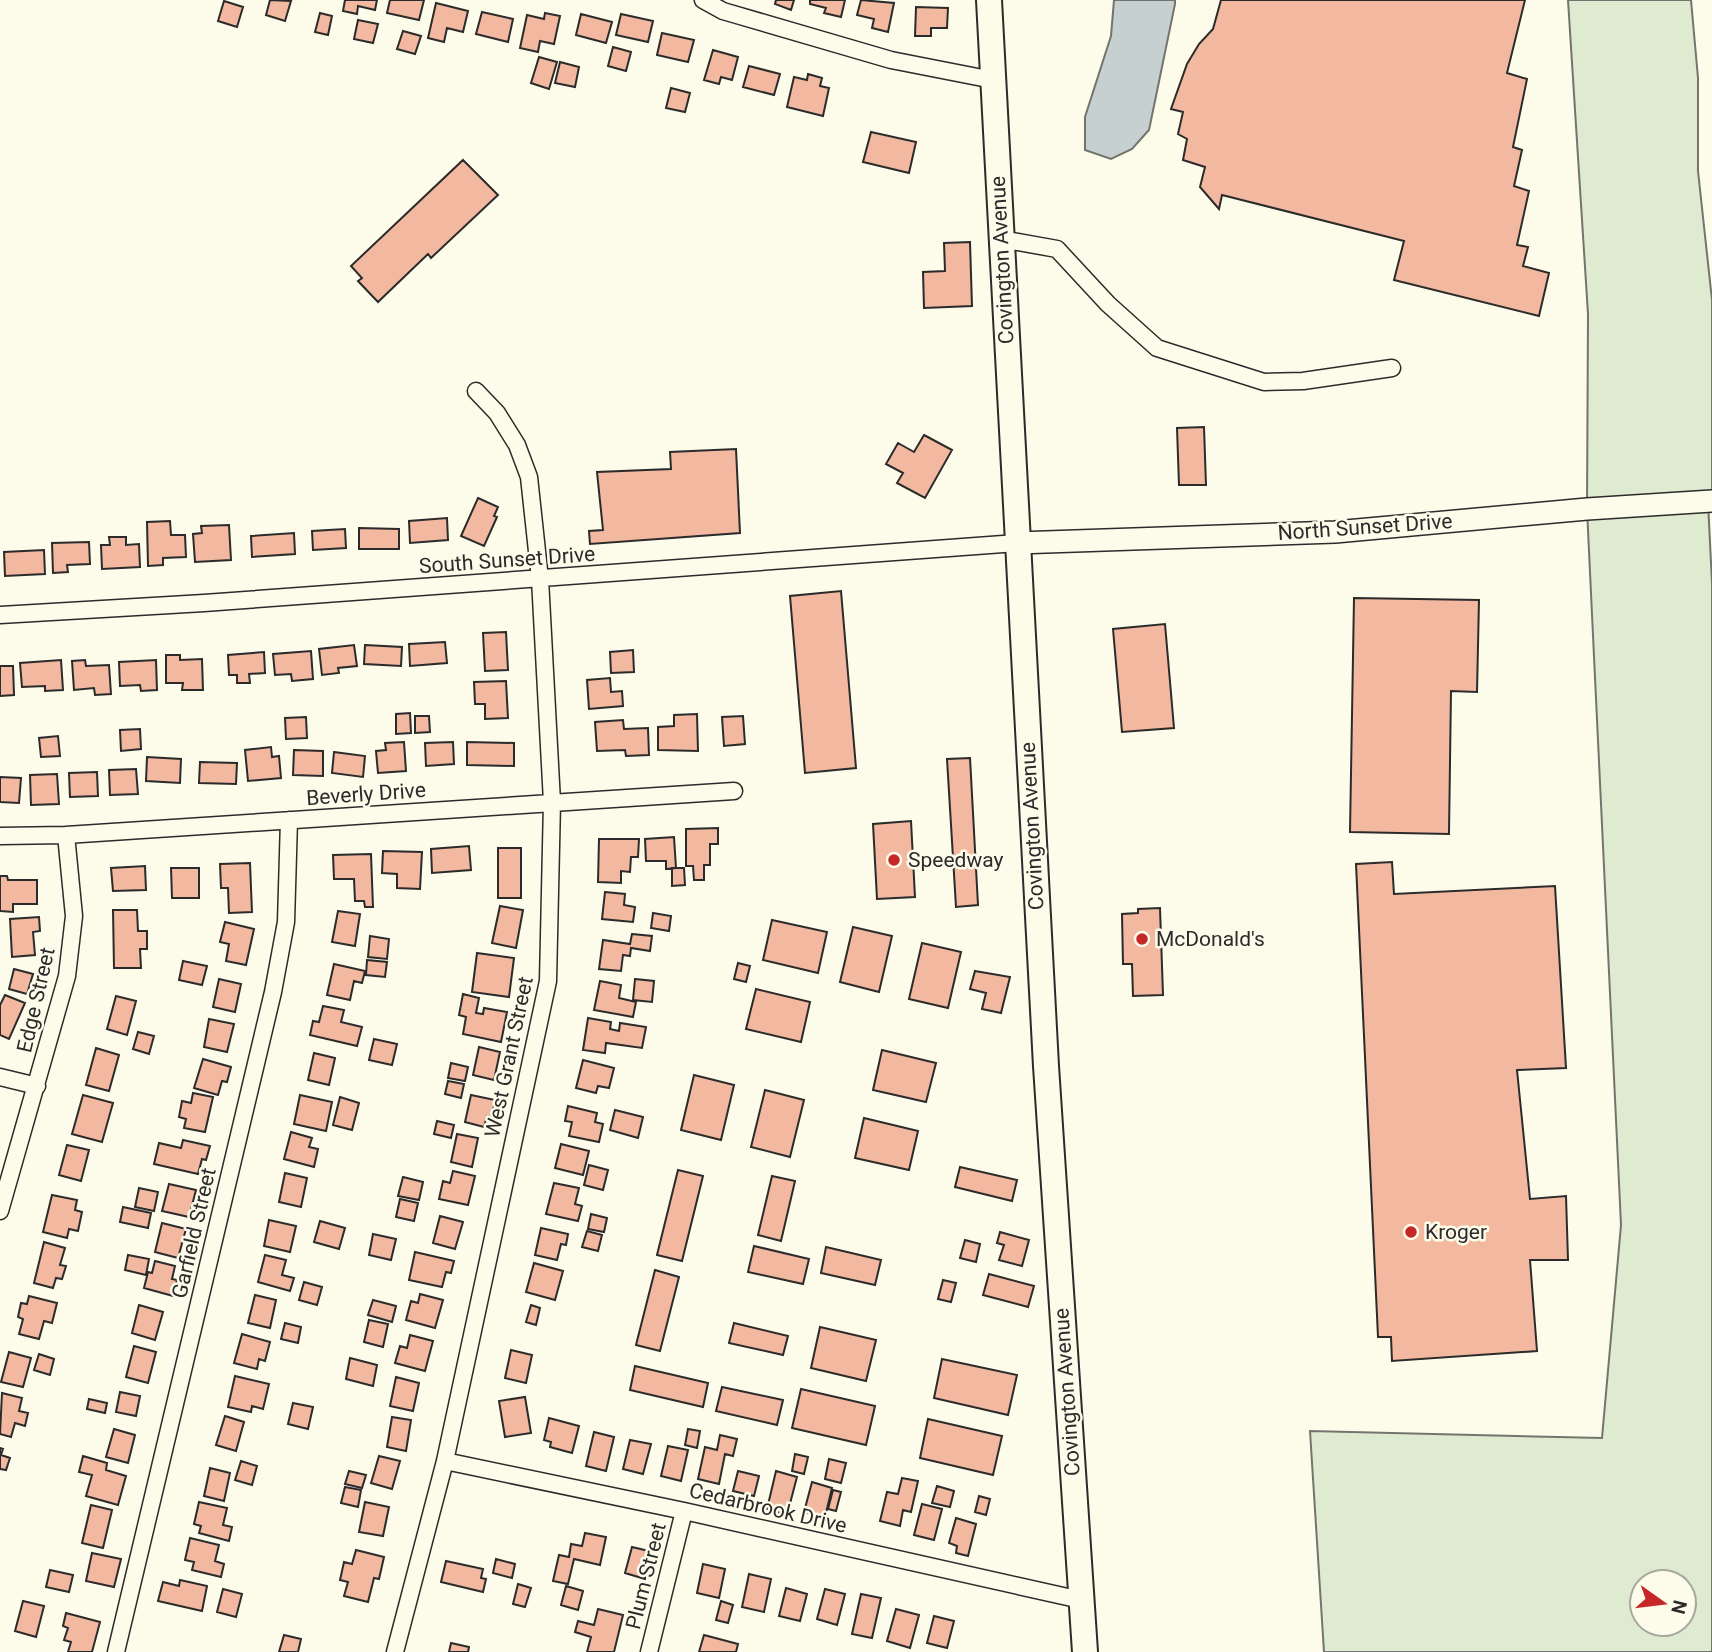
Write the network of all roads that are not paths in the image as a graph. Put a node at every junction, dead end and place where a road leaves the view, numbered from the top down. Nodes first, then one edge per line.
1 (703, 0) edge
2 (989, 0) edge
3 (993, 80) junction
4 (1001, 239) junction
5 (1391, 368) dead end
6 (476, 391) dead end
7 (1712, 501) edge
8 (1017, 542) junction
9 (540, 579) junction
10 (0, 615) edge
11 (734, 791) dead end
12 (552, 802) junction
13 (289, 820) junction
14 (66, 835) junction
15 (0, 836) edge
16 (0, 1077) edge
17 (37, 1086) junction
18 (0, 1212) edge
19 (445, 1461) junction
20 (684, 1511) junction
21 (1081, 1600) junction
22 (116, 1652) edge
23 (396, 1652) edge
24 (649, 1652) edge
25 (1085, 1652) edge

1 - 3 street
2 - 3 main road, Covington Avenue
3 - 4 main road, Covington Avenue
4 - 5 street
4 - 8 main road, Covington Avenue
6 - 9 street, West Grant Street
7 - 8 main road, North Sunset Drive
8 - 9 street, South Sunset Drive
8 - 21 main road, Covington Avenue
9 - 10 street, South Sunset Drive
9 - 12 street, West Grant Street
11 - 12 street, Beverly Drive
12 - 13 street, Beverly Drive
12 - 19 street, West Grant Street
13 - 14 street, Beverly Drive
13 - 22 street, Garfield Street
14 - 15 street, Beverly Drive
14 - 17 street, Edge Street
16 - 17 street
17 - 18 street, Edge Street
19 - 20 street, Cedarbrook Drive
19 - 23 street, West Grant Street
20 - 21 street, Cedarbrook Drive
20 - 24 street, Plum Street
21 - 25 main road, Covington Avenue

